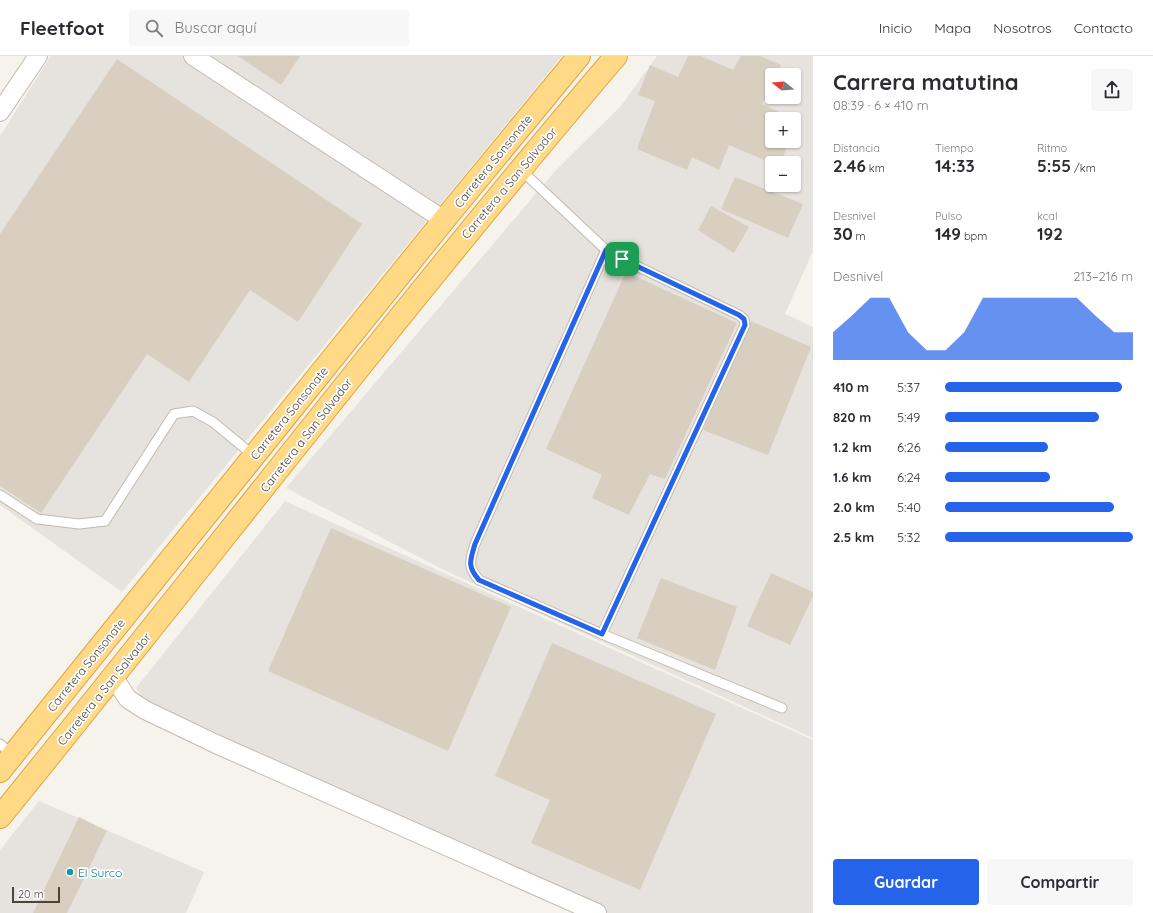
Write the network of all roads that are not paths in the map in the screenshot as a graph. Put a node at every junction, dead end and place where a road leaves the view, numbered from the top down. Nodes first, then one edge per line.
1 (38, 56) edge
2 (194, 56) edge
3 (579, 56) edge
4 (616, 56) edge
5 (0, 112) edge
6 (520, 169) junction
7 (444, 220) junction
8 (606, 250) junction
9 (255, 457) junction
10 (0, 495) edge
11 (602, 634) junction
12 (114, 678) junction
13 (782, 708) dead end
14 (4, 757) edge
15 (0, 817) edge
16 (597, 913) edge

1 - 5 street
2 - 7 street
3 - 7 highway, Carretera Sonsonate
4 - 6 highway, Carretera a San Salvador
6 - 8 lane
6 - 12 highway, Carretera a San Salvador
7 - 9 highway, Carretera Sonsonate
8 - 11 lane
8 - 11 lane
9 - 10 lane
9 - 14 highway, Carretera Sonsonate
11 - 13 lane
12 - 15 highway, Carretera a San Salvador
12 - 16 street

